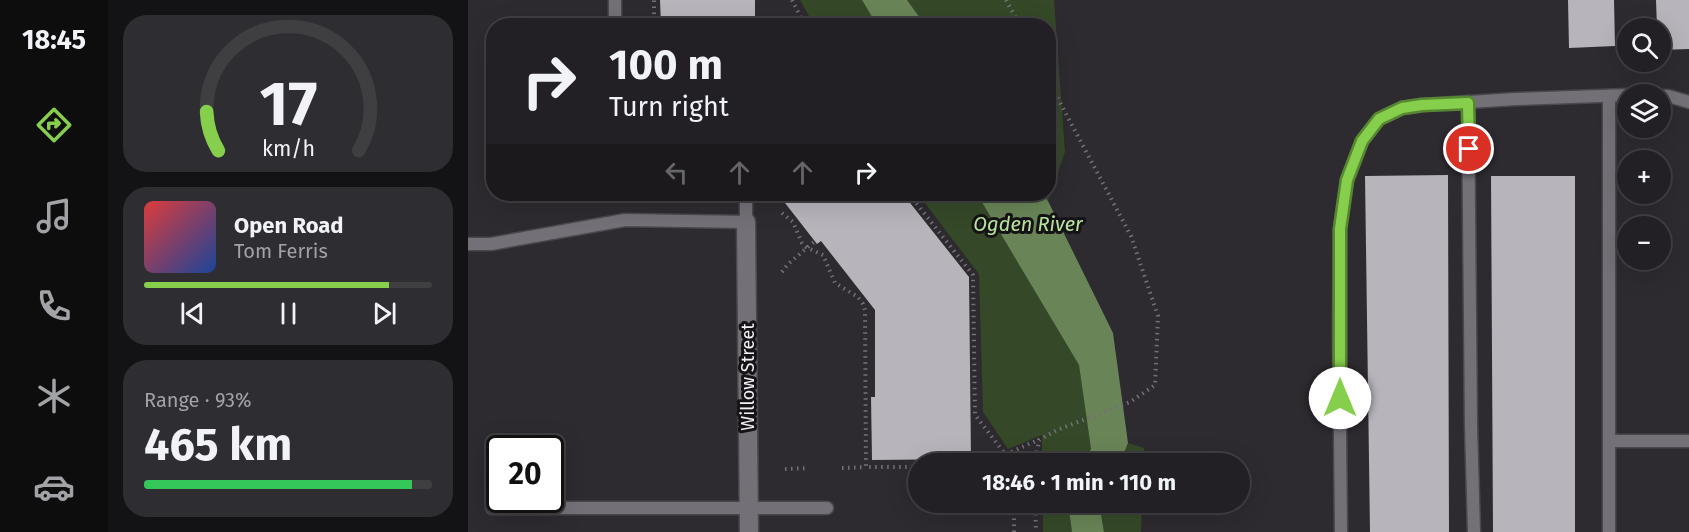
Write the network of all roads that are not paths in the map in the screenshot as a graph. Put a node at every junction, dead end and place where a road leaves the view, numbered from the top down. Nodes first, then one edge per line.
1 (615, 0) edge
2 (615, 18) edge
3 (1609, 96) junction
4 (1617, 96) edge
5 (1671, 97) edge
6 (1689, 102) edge
7 (1468, 103) junction
8 (746, 201) edge
9 (746, 222) junction
10 (468, 244) edge
11 (1610, 441) junction
12 (1689, 441) edge
13 (564, 508) edge
14 (749, 508) junction
15 (827, 508) dead end
16 (749, 532) edge
17 (1341, 532) edge
18 (1474, 532) edge
19 (1609, 532) edge

1 - 2 lane
3 - 4 lane
3 - 7 lane
3 - 11 lane
5 - 6 lane
7 - 17 lane
7 - 18 lane
8 - 9 lane
9 - 10 lane
9 - 14 street, Willow Street
11 - 12 lane
11 - 19 lane
13 - 14 lane
14 - 15 lane
14 - 16 street, Willow Street

